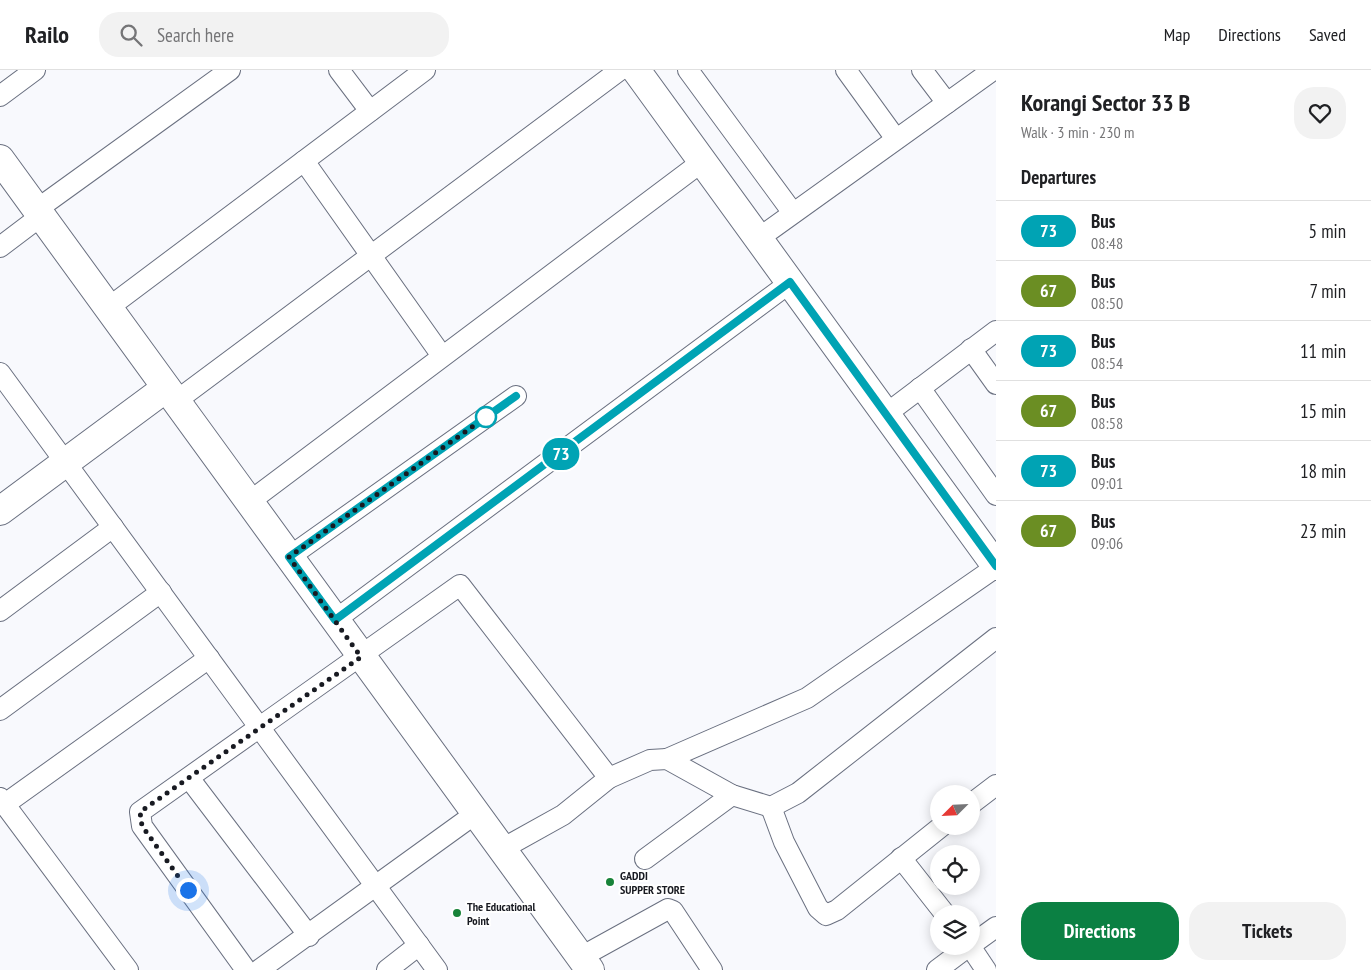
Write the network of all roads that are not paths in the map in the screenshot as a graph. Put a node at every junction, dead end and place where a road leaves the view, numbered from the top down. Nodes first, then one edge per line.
1 (35, 70) edge
2 (230, 70) edge
3 (339, 70) edge
4 (425, 70) edge
5 (620, 70) edge
6 (636, 70) edge
7 (688, 70) edge
8 (846, 70) edge
9 (922, 70) edge
10 (993, 70) edge
11 (0, 96) edge
12 (947, 103) junction
13 (370, 111) junction
14 (896, 139) junction
15 (0, 159) edge
16 (304, 161) junction
17 (702, 161) junction
18 (39, 213) junction
19 (794, 213) junction
20 (759, 238) junction
21 (0, 247) edge
22 (371, 256) junction
23 (790, 282) junction
24 (108, 308) junction
25 (996, 331) edge
26 (971, 350) junction
27 (442, 356) junction
28 (3, 384) edge
29 (996, 384) edge
30 (920, 388) junction
31 (171, 395) junction
32 (516, 396) dead end
33 (886, 414) junction
34 (65, 462) junction
35 (996, 495) edge
36 (249, 502) junction
37 (0, 511) edge
38 (113, 527) junction
39 (289, 557) junction
40 (996, 567) edge
41 (161, 592) junction
42 (0, 611) edge
43 (335, 620) junction
44 (996, 638) edge
45 (361, 657) junction
46 (208, 658) junction
47 (0, 710) edge
48 (260, 728) junction
49 (667, 759) junction
50 (189, 778) junction
51 (609, 778) junction
52 (996, 785) edge
53 (732, 795) junction
54 (980, 797) edge
55 (2, 801) edge
56 (771, 807) junction
57 (476, 814) junction
58 (930, 835) edge
59 (502, 850) junction
60 (901, 858) junction
61 (645, 859) dead end
62 (375, 885) junction
63 (938, 905) edge
64 (996, 927) edge
65 (309, 936) junction
66 (980, 939) edge
67 (419, 945) junction
68 (958, 955) edge
69 (976, 955) edge
70 (586, 964) edge
71 (128, 970) edge
72 (246, 970) edge
73 (259, 970) edge
74 (388, 970) edge
75 (437, 970) edge
76 (712, 970) edge
77 (937, 970) edge
78 (986, 970) edge

1 - 11 street
2 - 18 street
3 - 13 street
4 - 13 street
5 - 22 street
6 - 17 street
7 - 19 street
8 - 14 street
9 - 12 street
10 - 12 street
12 - 14 street
13 - 16 street
14 - 19 street
15 - 18 street
16 - 22 street
16 - 24 street
17 - 20 street
17 - 27 street
18 - 21 street
18 - 24 street
19 - 20 street
20 - 23 street
22 - 27 street
22 - 31 street
23 - 33 street
23 - 43 street
24 - 31 street
25 - 26 street
26 - 29 street
26 - 30 street
27 - 36 street
28 - 34 street
30 - 33 street
30 - 35 street
31 - 34 street
31 - 36 street
32 - 39 street
33 - 40 street
34 - 37 street
34 - 38 street
36 - 39 street
38 - 41 street
38 - 42 street
39 - 43 street
40 - 49 street
41 - 46 street
41 - 47 street
43 - 45 street
44 - 56 street
45 - 48 street
45 - 51 street
45 - 57 street
46 - 48 street
46 - 55 street
48 - 50 street
48 - 62 street
49 - 51 street
49 - 53 street
50 - 65 street
50 - 72 street
51 - 59 street
52 - 54 street
53 - 56 street
53 - 61 street
55 - 71 street
56 - 60 street
57 - 59 street
57 - 62 street
58 - 60 street
59 - 70 street
60 - 63 street
62 - 65 street
62 - 67 street
64 - 66 street
65 - 73 street
67 - 74 street
67 - 75 street
68 - 77 street
69 - 78 street
70 - 76 street

